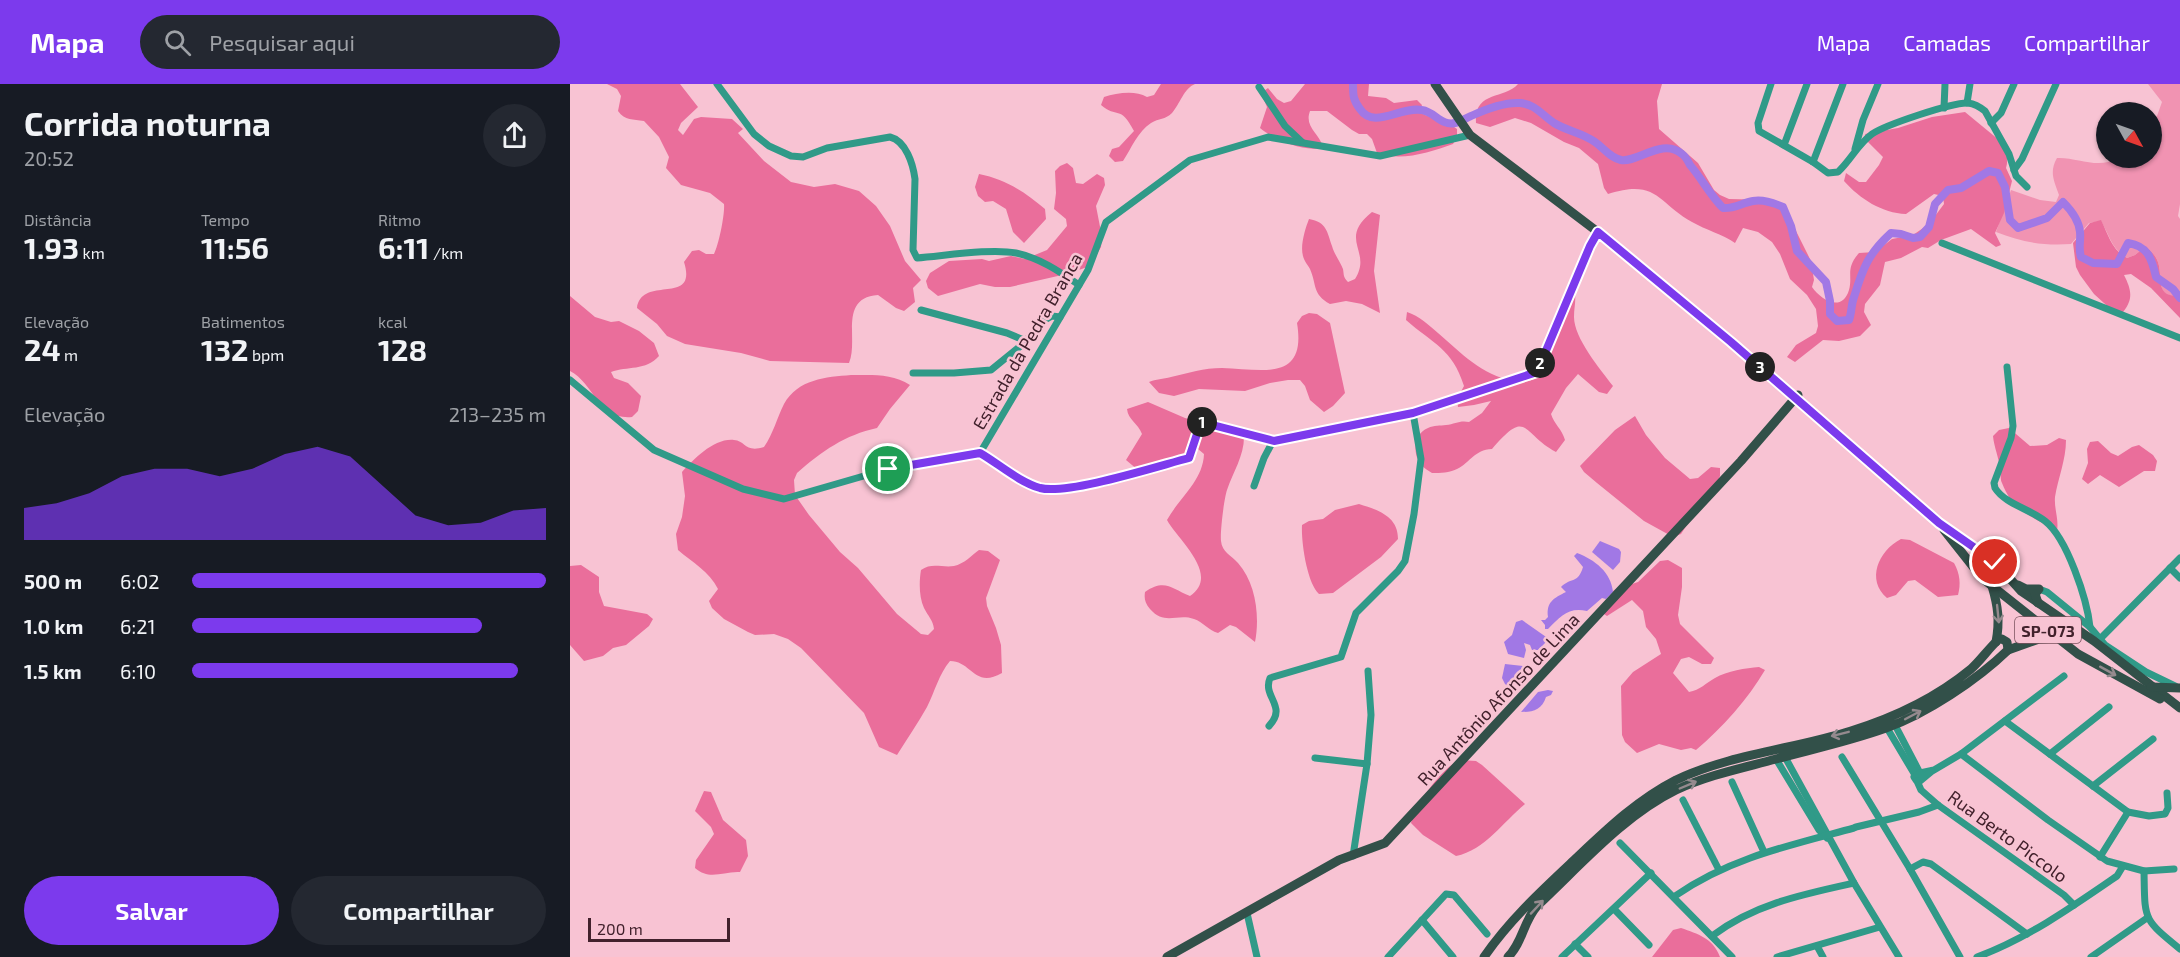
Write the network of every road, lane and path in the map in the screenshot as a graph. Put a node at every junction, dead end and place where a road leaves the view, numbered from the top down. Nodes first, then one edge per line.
1 (717, 84) edge
2 (1435, 84) edge
3 (1771, 84) edge
4 (1807, 84) edge
5 (1843, 84) edge
6 (1945, 84) edge
7 (1970, 84) edge
8 (2014, 84) edge
9 (2055, 84) edge
10 (1876, 85) edge
11 (1259, 87) dead end
12 (1967, 103) junction
13 (2002, 107) junction
14 (1944, 108) junction
15 (1987, 114) junction
16 (1863, 120) junction
17 (1991, 123) junction
18 (1468, 132) junction
19 (1873, 134) junction
20 (1304, 143) junction
21 (1784, 145) junction
22 (2026, 148) junction
23 (1854, 153) junction
24 (2010, 158) junction
25 (1813, 162) junction
26 (2014, 170) junction
27 (2027, 187) dead end
28 (1598, 232) junction
29 (1942, 243) dead end
30 (1079, 285) junction
31 (921, 310) dead end
32 (1060, 317) junction
33 (2180, 338) edge
34 (1026, 341) junction
35 (2007, 367) dead end
36 (913, 373) dead end
37 (570, 380) edge
38 (1784, 388) junction
39 (1797, 396) junction
40 (1805, 406) junction
41 (1787, 407) junction
42 (1413, 413) junction
43 (1274, 441) junction
44 (980, 453) junction
45 (1254, 486) dead end
46 (1939, 523) junction
47 (2180, 558) edge
48 (2170, 568) junction
49 (2003, 571) junction
50 (1982, 578) junction
51 (2180, 578) edge
52 (2016, 585) junction
53 (1992, 586) junction
54 (2039, 589) junction
55 (2038, 604) junction
56 (2090, 627) junction
57 (2058, 638) junction
58 (2101, 638) junction
59 (2089, 639) junction
60 (1996, 642) junction
61 (2007, 650) junction
62 (2078, 654) junction
63 (1368, 671) dead end
64 (2064, 676) dead end
65 (2151, 687) junction
66 (2180, 688) edge
67 (2109, 707) dead end
68 (2180, 709) edge
69 (2005, 721) junction
70 (1269, 726) dead end
71 (1891, 726) junction
72 (2153, 740) dead end
73 (1960, 754) junction
74 (2050, 754) junction
75 (1842, 757) dead end
76 (1315, 758) dead end
77 (1781, 758) junction
78 (1367, 764) junction
79 (1919, 777) junction
80 (1732, 782) dead end
81 (2093, 786) junction
82 (2167, 793) dead end
83 (1925, 794) junction
84 (1683, 800) dead end
85 (1938, 805) junction
86 (1919, 812) junction
87 (2128, 812) junction
88 (1881, 821) junction
89 (1828, 837) junction
90 (1620, 843) dead end
91 (1764, 852) junction
92 (1353, 856) junction
93 (2100, 856) junction
94 (2114, 864) junction
95 (2123, 866) junction
96 (1910, 869) junction
97 (2174, 869) dead end
98 (1719, 870) junction
99 (2144, 871) junction
100 (1651, 873) junction
101 (2110, 880) junction
102 (1854, 883) junction
103 (1674, 896) junction
104 (2074, 905) junction
105 (1615, 909) junction
106 (1247, 913) junction
107 (2147, 918) junction
108 (1422, 920) junction
109 (1509, 924) junction
110 (2014, 924) junction
111 (1881, 927) junction
112 (1487, 934) dead end
113 (2027, 934) junction
114 (1523, 936) junction
115 (1712, 936) junction
116 (2018, 939) junction
117 (1575, 944) junction
118 (1649, 945) dead end
119 (1817, 946) junction
120 (2180, 949) edge
121 (1491, 953) edge
122 (1167, 957) edge
123 (1257, 957) edge
124 (1388, 957) edge
125 (1453, 957) edge
126 (1484, 957) edge
127 (1508, 957) edge
128 (1562, 957) edge
129 (1588, 957) edge
130 (1732, 957) edge
131 (1777, 957) edge
132 (1822, 957) edge
133 (1899, 957) edge
134 (1960, 957) edge
135 (1977, 957) edge
136 (2091, 957) edge

1 - 30 street
2 - 18 main road
3 - 21 street
4 - 21 street
5 - 25 street
6 - 14 street
7 - 12 street
8 - 13 street
9 - 22 street
10 - 16 street
11 - 20 street
12 - 14 street
12 - 15 street
13 - 15 street
13 - 17 street
14 - 19 street
15 - 17 street
16 - 19 street
16 - 23 street
17 - 24 street
18 - 20 street, Estrada da Pedra Branca
18 - 28 main road
19 - 23 street
20 - 30 street, Estrada da Pedra Branca
21 - 25 street
22 - 24 street
22 - 26 street
23 - 25 street
24 - 26 street
26 - 27 street
28 - 38 main road
28 - 42 street
29 - 33 street
30 - 32 street, Estrada da Pedra Branca
31 - 34 street
32 - 34 street
32 - 44 street, Estrada da Pedra Branca
34 - 36 street
35 - 56 street
37 - 44 street, Estrada da Pedra Branca
38 - 39 main road
38 - 41 main road
39 - 40 main road
39 - 41 main road, Rua Antônio Afonso de Lima
40 - 41 main road
40 - 46 main road, SP-073
41 - 92 main road, Rua Antônio Afonso de Lima
42 - 43 street
42 - 70 street
43 - 44 street
43 - 45 street
46 - 49 main road, SP-073
46 - 50 main road, SP-073
47 - 48 street
48 - 51 street
48 - 58 street
49 - 50 main road
49 - 52 main road, SP-073
50 - 53 main road, SP-073
52 - 54 main road
52 - 55 main road, SP-073
53 - 57 main road, SP-073
53 -> 60 main road
54 - 55 main road
54 - 56 street
55 - 59 main road, SP-073
56 - 58 street
57 - 61 main road
57 - 62 main road, SP-073
58 - 66 street
59 - 62 main road
59 - 65 main road, SP-073
60 - 61 main road
60 -> 109 main road
71 -> 61 main road
62 -> 68 main road, SP-073
63 - 78 street
64 - 69 street
65 - 66 main road
65 - 68 main road, SP-073
67 - 74 street
69 - 73 street
69 - 74 street
71 - 77 main road
71 - 79 street
72 - 81 street
73 - 79 street
73 - 93 street
74 - 81 street
75 - 88 street
76 - 78 street
77 - 89 street
114 -> 77 main road
78 - 92 street
79 - 83 street
80 - 91 street
81 - 87 street
82 - 87 street
83 - 85 street, Rua Berto Piccolo
83 - 86 street
84 - 98 street
85 - 86 street
85 - 104 street, Rua Berto Piccolo
86 - 88 street
87 - 93 street
88 - 89 street
88 - 96 street
89 - 91 street
89 - 102 street
90 - 100 street
91 - 98 street
92 - 106 main road, Rua Antônio Afonso de Lima
93 - 94 street
94 - 95 street
94 - 101 street
95 - 99 street
95 - 101 street
96 - 110 street
96 - 134 street
97 - 99 street
98 - 103 street
99 - 107 street
100 - 103 street
100 - 105 street
101 - 104 street
102 - 111 street
102 - 115 street
103 - 115 street
104 - 113 street
105 - 117 street
105 - 118 street
106 - 122 main road, Rua Antônio Afonso de Lima
106 - 123 street
107 - 120 street
107 - 136 street
108 - 112 street
108 - 124 street
108 - 125 street
109 - 114 main road
109 - 121 main road
110 - 113 street
110 - 116 street
111 - 119 street
111 - 133 street
113 - 116 street
114 - 127 main road
115 - 130 street
116 - 135 street
117 - 128 street
117 - 129 street
119 - 131 street
119 - 132 street
121 - 126 main road

